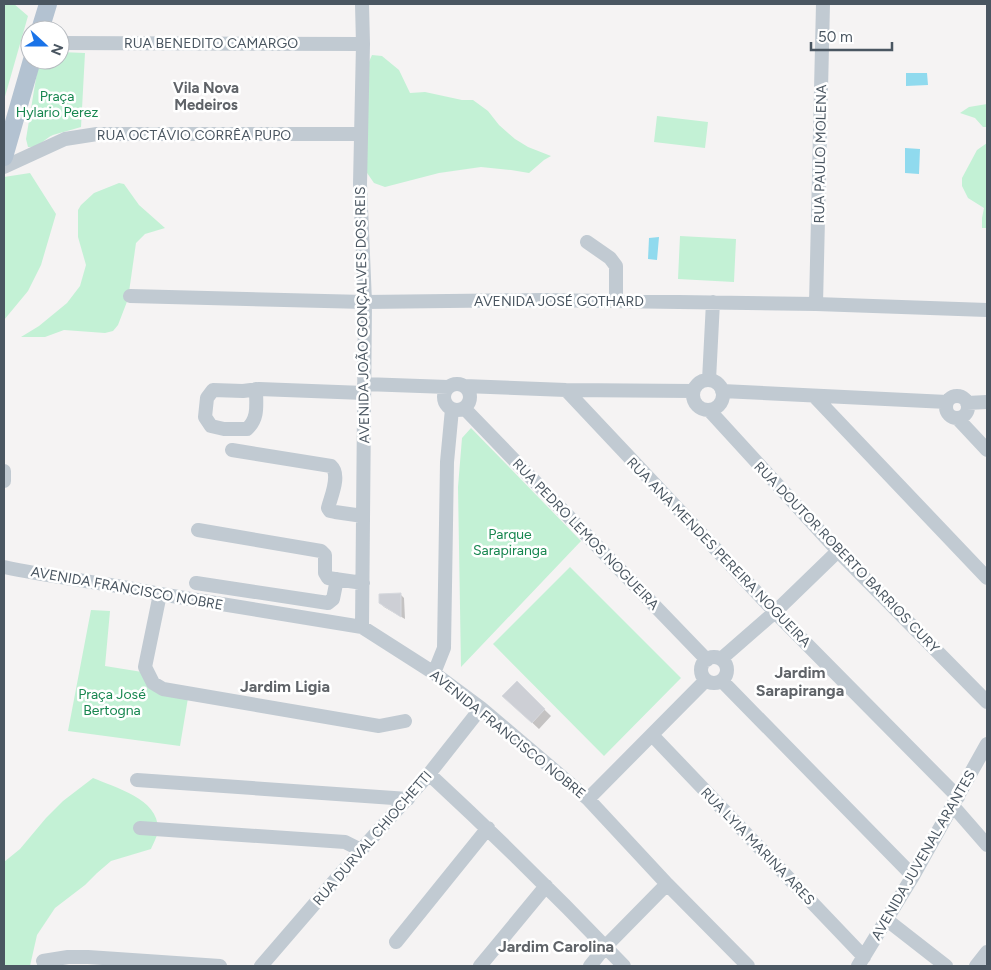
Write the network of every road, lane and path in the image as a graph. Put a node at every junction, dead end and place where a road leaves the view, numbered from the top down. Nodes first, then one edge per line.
1 (48, 4) edge
2 (362, 4) edge
3 (824, 4) edge
4 (43, 20) edge
5 (70, 42) edge
6 (363, 44) junction
7 (29, 70) edge
8 (361, 134) junction
9 (4, 157) edge
10 (4, 167) edge
11 (587, 242) dead end
12 (130, 296) dead end
13 (616, 300) junction
14 (364, 302) junction
15 (712, 302) junction
16 (816, 304) junction
17 (987, 310) edge
18 (709, 380) junction
19 (464, 386) junction
20 (448, 387) junction
21 (256, 389) dead end
22 (364, 389) junction
23 (566, 390) junction
24 (693, 391) junction
25 (722, 391) junction
26 (814, 396) junction
27 (947, 402) junction
28 (987, 402) edge
29 (967, 403) junction
30 (458, 408) junction
31 (709, 410) junction
32 (958, 418) junction
33 (232, 450) dead end
34 (987, 450) edge
35 (4, 471) edge
36 (4, 481) edge
37 (363, 516) junction
38 (198, 530) dead end
39 (838, 551) junction
40 (4, 567) edge
41 (987, 578) edge
42 (337, 579) junction
43 (196, 583) dead end
44 (363, 583) junction
45 (160, 594) junction
46 (775, 612) junction
47 (362, 627) junction
48 (721, 659) junction
49 (707, 660) junction
50 (434, 673) junction
51 (706, 680) junction
52 (722, 681) junction
53 (987, 702) edge
54 (480, 708) junction
55 (405, 721) dead end
56 (652, 734) junction
57 (987, 744) edge
58 (429, 774) junction
59 (137, 780) dead end
60 (408, 798) junction
61 (588, 799) junction
62 (955, 802) junction
63 (140, 828) dead end
64 (488, 828) junction
65 (987, 844) edge
66 (361, 850) junction
67 (914, 876) junction
68 (667, 884) junction
69 (546, 886) junction
70 (887, 920) junction
71 (396, 942) dead end
72 (606, 947) junction
73 (987, 952) edge
74 (43, 961) dead end
75 (861, 961) edge
76 (220, 966) edge
77 (262, 966) edge
78 (480, 966) edge
79 (590, 966) edge
80 (624, 966) edge
81 (748, 966) edge
82 (946, 966) edge
83 (976, 966) edge

1 - 4 main road
2 - 6 street, AVENIDA JOÃO GONÇALVES DOS REIS
3 - 16 street, RUA PAULO MOLENA
5 - 6 street, RUA BENEDITO CAMARGO
6 - 8 street, AVENIDA JOÃO GONÇALVES DOS REIS
7 - 9 main road
8 - 10 street, RUA OCTÁVIO CORRÊA PUPO
8 - 14 street, AVENIDA JOÃO GONÇALVES DOS REIS
11 - 13 street
12 - 14 street, AVENIDA JOSÉ GOTHARD
13 - 14 street, AVENIDA JOSÉ GOTHARD
13 - 15 street, AVENIDA JOSÉ GOTHARD
14 - 22 street, AVENIDA JOÃO GONÇALVES DOS REIS
15 - 16 street, AVENIDA JOSÉ GOTHARD
15 - 18 street
16 - 17 street, AVENIDA JOSÉ GOTHARD
18 - 24 street
18 - 25 street
19 - 20 street
19 - 23 street
19 - 30 street
20 - 22 street
20 - 30 street
21 - 22 street
22 - 37 street, AVENIDA JOÃO GONÇALVES DOS REIS
23 - 24 street
23 - 46 street, RUA ANA MENDES PEREIRA NOGUEIRA
24 - 31 street
25 - 26 street
25 - 31 street
26 - 27 street
26 - 41 street
27 - 29 street
27 - 32 street
28 - 29 street
29 - 32 street
30 - 49 street, RUA PEDRO LEMOS NOGUEIRA
30 - 50 street
31 - 39 street, RUA DOUTOR ROBERTO BARRIOS CURY
32 - 34 street
33 - 37 street
35 - 36 street
37 - 44 street, AVENIDA JOÃO GONÇALVES DOS REIS
38 - 42 street
39 - 46 street
39 - 53 street, RUA DOUTOR ROBERTO BARRIOS CURY
40 - 45 street, AVENIDA FRANCISCO NOBRE
42 - 43 street
42 - 44 street
44 - 47 street, AVENIDA JOÃO GONÇALVES DOS REIS
45 - 47 street, AVENIDA FRANCISCO NOBRE
45 - 55 street
46 - 48 street
46 - 62 street, RUA ANA MENDES PEREIRA NOGUEIRA
47 - 50 street, AVENIDA FRANCISCO NOBRE
48 - 49 street
48 - 52 street
49 - 51 street
50 - 54 street, AVENIDA FRANCISCO NOBRE
51 - 52 street
51 - 56 street
52 - 67 street
54 - 58 street, RUA DURVAL CHIOCHETTI
54 - 61 street, AVENIDA FRANCISCO NOBRE
56 - 61 street
56 - 75 street, RUA LYIA MARINA ARES
57 - 62 street, AVENIDA JUVENAL ARANTES
58 - 60 street, RUA DURVAL CHIOCHETTI
58 - 64 street
59 - 60 street
60 - 66 street, RUA DURVAL CHIOCHETTI
61 - 68 street, AVENIDA FRANCISCO NOBRE
62 - 65 street, RUA ANA MENDES PEREIRA NOGUEIRA
62 - 67 street, AVENIDA JUVENAL ARANTES
63 - 66 street
64 - 69 street
64 - 71 street
66 - 77 street, RUA DURVAL CHIOCHETTI
67 - 70 street, AVENIDA JUVENAL ARANTES
68 - 72 street
68 - 81 street, AVENIDA FRANCISCO NOBRE
69 - 72 street
69 - 78 street
70 - 75 street, AVENIDA JUVENAL ARANTES
70 - 82 street
72 - 79 street
72 - 80 street
73 - 83 street
74 - 76 street

